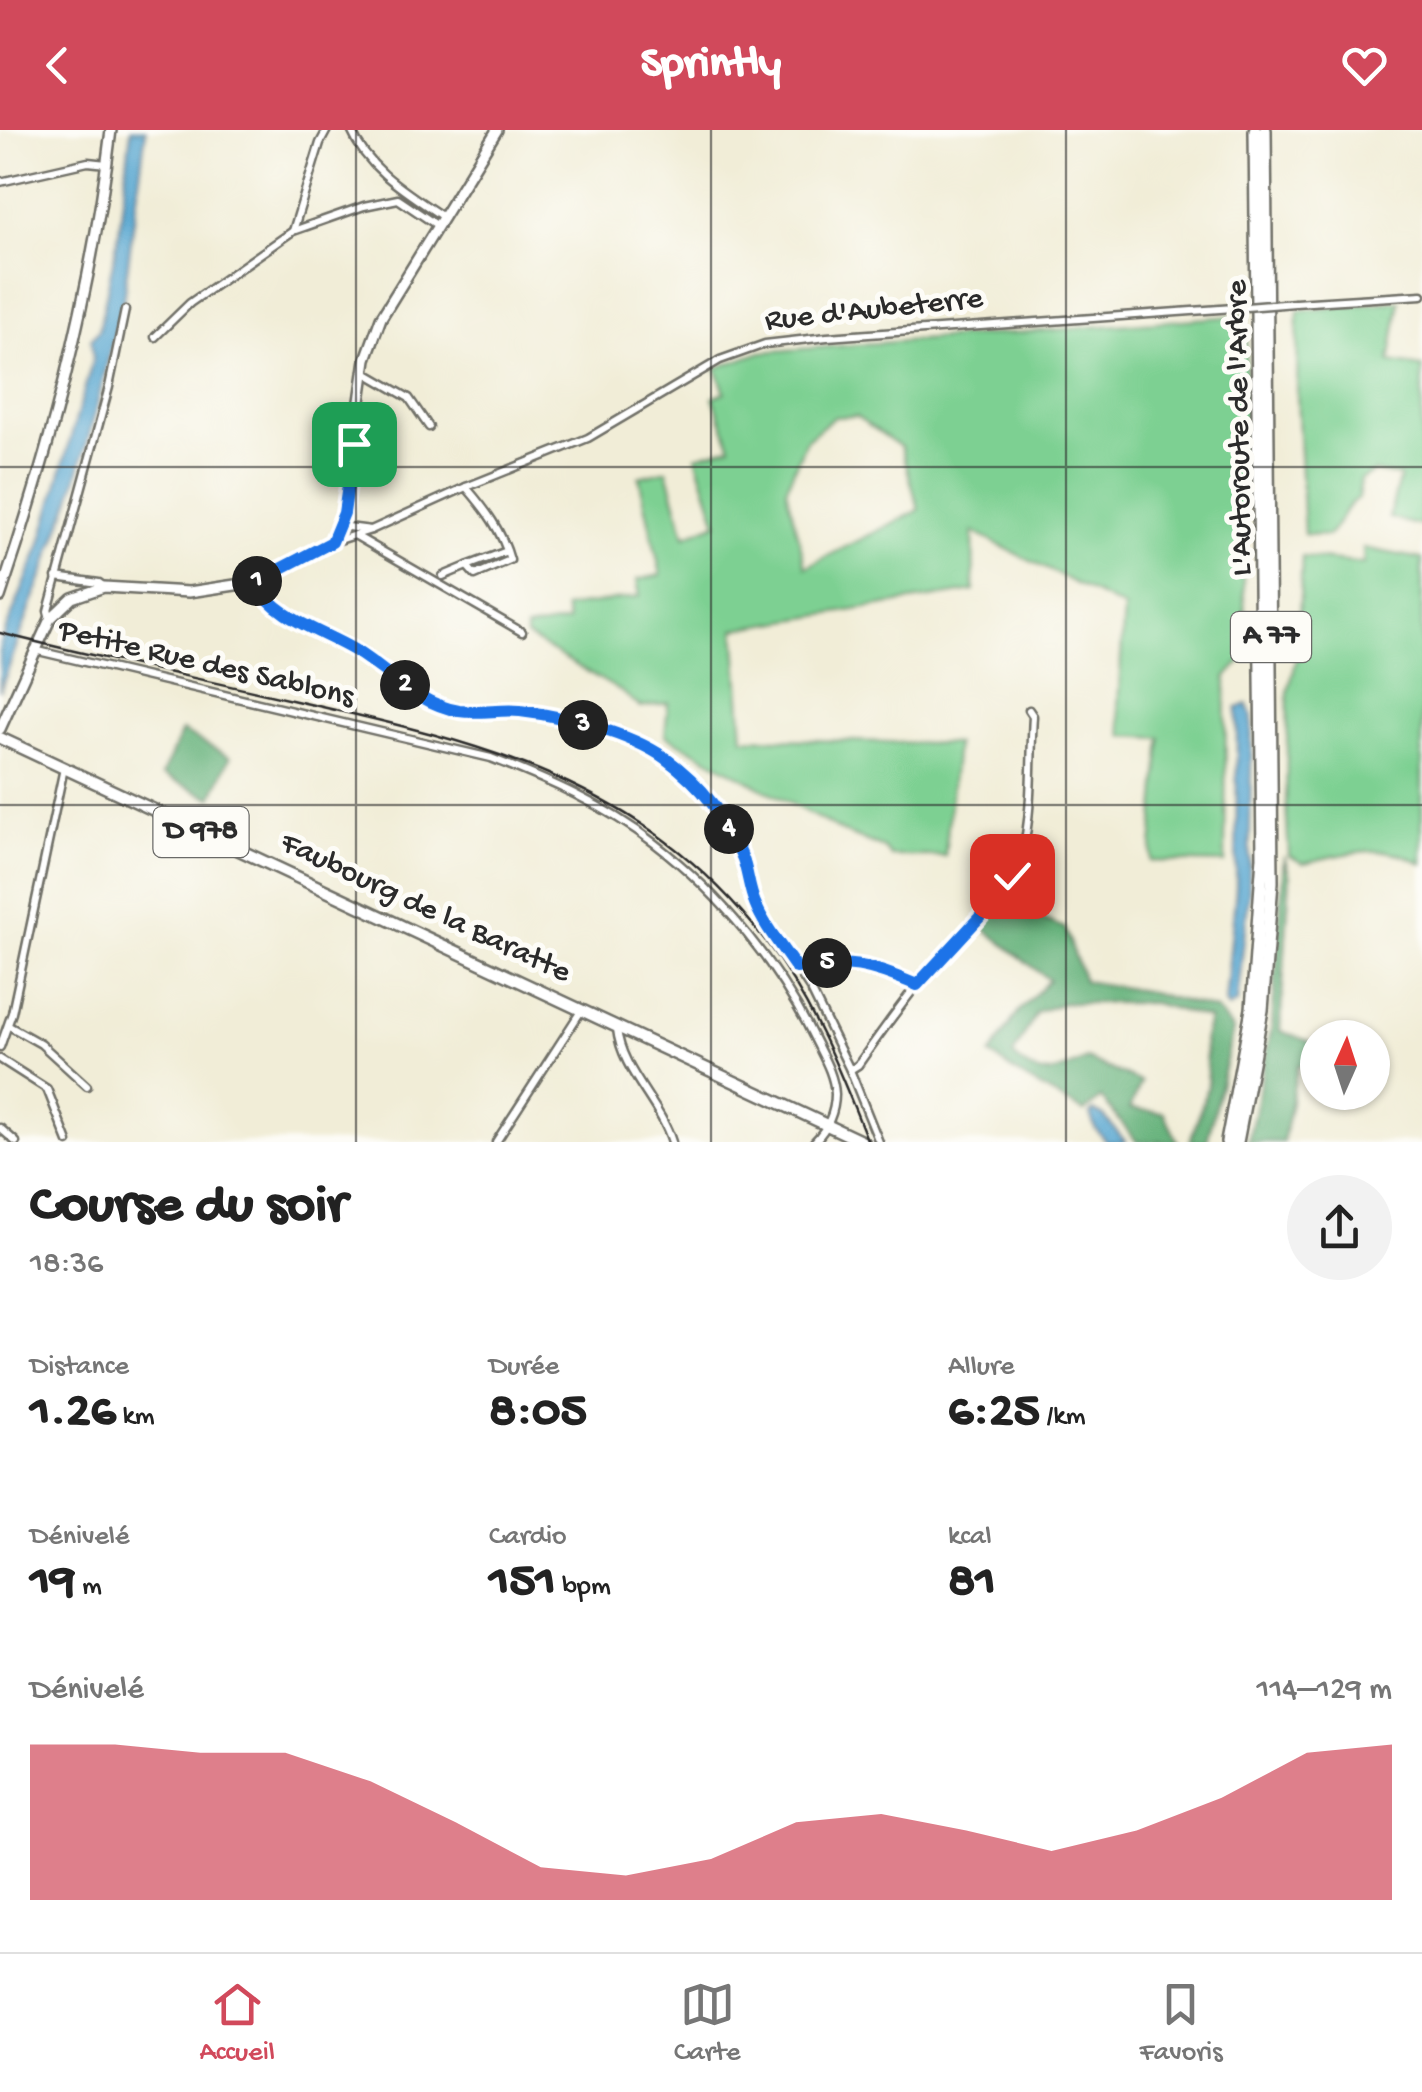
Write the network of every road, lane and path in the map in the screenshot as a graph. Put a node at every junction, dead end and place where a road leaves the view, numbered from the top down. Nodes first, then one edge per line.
1 (111, 130) edge
2 (328, 130) edge
3 (351, 130) edge
4 (496, 130) edge
5 (1255, 130) edge
6 (1264, 130) edge
7 (107, 164) junction
8 (0, 182) edge
9 (440, 222) junction
10 (293, 231) junction
11 (1422, 296) edge
12 (126, 310) dead end
13 (155, 337) dead end
14 (364, 372) junction
15 (428, 427) dead end
16 (466, 487) junction
17 (340, 526) junction
18 (371, 530) junction
19 (356, 536) junction
20 (332, 542) junction
21 (443, 576) dead end
22 (56, 577) junction
23 (3, 579) edge
24 (255, 582) junction
25 (104, 586) junction
26 (0, 596) edge
27 (50, 618) junction
28 (522, 632) dead end
29 (34, 650) junction
30 (1029, 710) dead end
31 (0, 729) edge
32 (0, 738) edge
33 (64, 768) junction
34 (796, 968) junction
35 (917, 985) junction
36 (581, 1011) junction
37 (9, 1026) junction
38 (617, 1029) junction
39 (0, 1047) edge
40 (0, 1059) edge
41 (850, 1070) junction
42 (87, 1086) dead end
43 (828, 1126) junction
44 (0, 1128) edge
45 (847, 1139) edge
46 (16, 1142) edge
47 (68, 1142) edge
48 (496, 1142) edge
49 (672, 1142) edge
50 (814, 1142) edge
51 (863, 1142) edge
52 (878, 1142) edge
53 (1227, 1142) edge
54 (1237, 1142) edge

1 - 7 street
2 - 10 street
3 - 9 street
4 - 9 street
5 - 53 highway, L'Autoroute de l'Arbre / A 77
6 - 54 highway, L'Autoroute de l'Arbre / A 77
7 - 8 street
7 - 23 street
9 - 10 street
9 - 14 street
10 - 13 street
11 - 16 street, Rue d'Aubeterre, bridge
12 - 22 street
14 - 15 street
14 - 17 street
16 - 18 street, Rue d'Aubeterre
16 - 21 street
17 - 18 street
17 - 20 street
18 - 19 street, Rue d'Aubeterre
19 - 20 street, Rue d'Aubeterre
19 - 28 street
20 - 24 street
22 - 25 street
22 - 27 street
23 - 26 street
24 - 25 street
24 - 34 street
25 - 27 street
27 - 29 street
29 - 31 street
29 - 43 street, Petite Rue des Sablons
30 - 35 street
32 - 33 main road, Faubourg de la Baratte / D 978
33 - 36 main road, Faubourg de la Baratte / D 978
33 - 37 street
34 - 35 street
34 - 41 street
35 - 41 street
36 - 38 main road, Faubourg de la Baratte / D 978
36 - 48 street
37 - 39 street
37 - 42 street
38 - 43 main road, Faubourg de la Baratte / D 978
38 - 49 street
40 - 47 street
41 - 52 street
43 - 45 main road, D 978
43 - 50 street
44 - 46 street
45 - 51 main road, D 978

